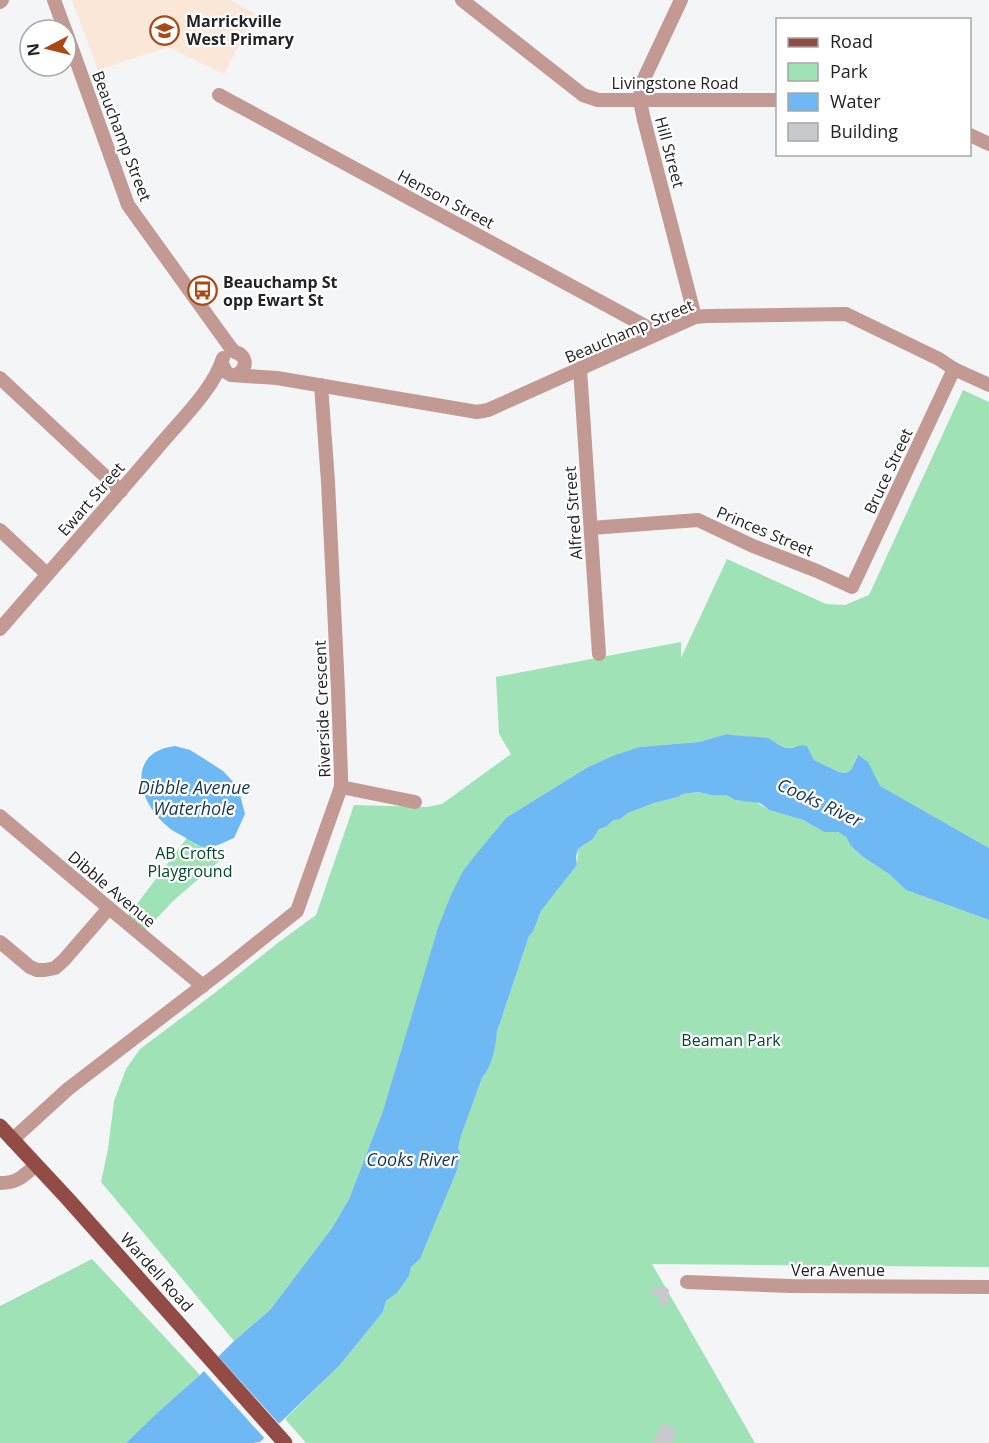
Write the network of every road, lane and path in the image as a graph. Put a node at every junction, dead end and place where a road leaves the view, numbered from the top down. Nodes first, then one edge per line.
1 (54, 0) edge
2 (462, 0) edge
3 (681, 0) edge
4 (61, 18) edge
5 (78, 65) edge
6 (219, 95) dead end
7 (776, 100) edge
8 (640, 101) junction
9 (971, 136) edge
10 (989, 144) edge
11 (695, 317) junction
12 (658, 333) junction
13 (232, 364) junction
14 (580, 369) junction
15 (954, 369) junction
16 (0, 378) edge
17 (321, 385) junction
18 (989, 385) edge
19 (121, 491) junction
20 (591, 528) junction
21 (0, 530) edge
22 (47, 574) junction
23 (852, 587) joint
24 (0, 629) edge
25 (599, 654) dead end
26 (341, 787) junction
27 (415, 802) dead end
28 (0, 816) edge
29 (109, 908) junction
30 (0, 942) edge
31 (203, 986) junction
32 (0, 1126) edge
33 (12, 1140) junction
34 (36, 1165) junction
35 (0, 1183) edge
36 (687, 1282) dead end
37 (989, 1287) edge
38 (281, 1439) edge

1 - 4 street, Beauchamp Street
2 - 8 street, Livingstone Road
3 - 8 street, Hill Street
5 - 13 street, Beauchamp Street
6 - 12 street, Henson Street
7 - 8 street, Livingstone Road
8 - 11 street, Hill Street
9 - 10 street
11 - 12 street, Beauchamp Street
11 - 15 street, Beauchamp Street
12 - 14 street, Beauchamp Street
13 - 17 street, Beauchamp Street
13 - 19 street, Ewart Street
14 - 17 street, Beauchamp Street
14 - 20 street, Alfred Street
15 - 18 street, Beauchamp Street
15 - 23 street, Bruce Street
16 - 19 street
17 - 26 street, Riverside Crescent
19 - 22 street, Ewart Street
20 - 23 street, Princes Street
20 - 25 street, Alfred Street
21 - 22 street
22 - 24 street, Ewart Street
26 - 27 street
26 - 31 street, Riverside Crescent
28 - 29 street, Dibble Avenue
29 - 30 street
29 - 31 street, Dibble Avenue
31 - 33 street, Riverside Crescent
32 - 33 main road, Wardell Road
33 - 34 main road, Wardell Road
34 - 35 street
34 - 38 main road, Wardell Road
36 - 37 street, Vera Avenue

